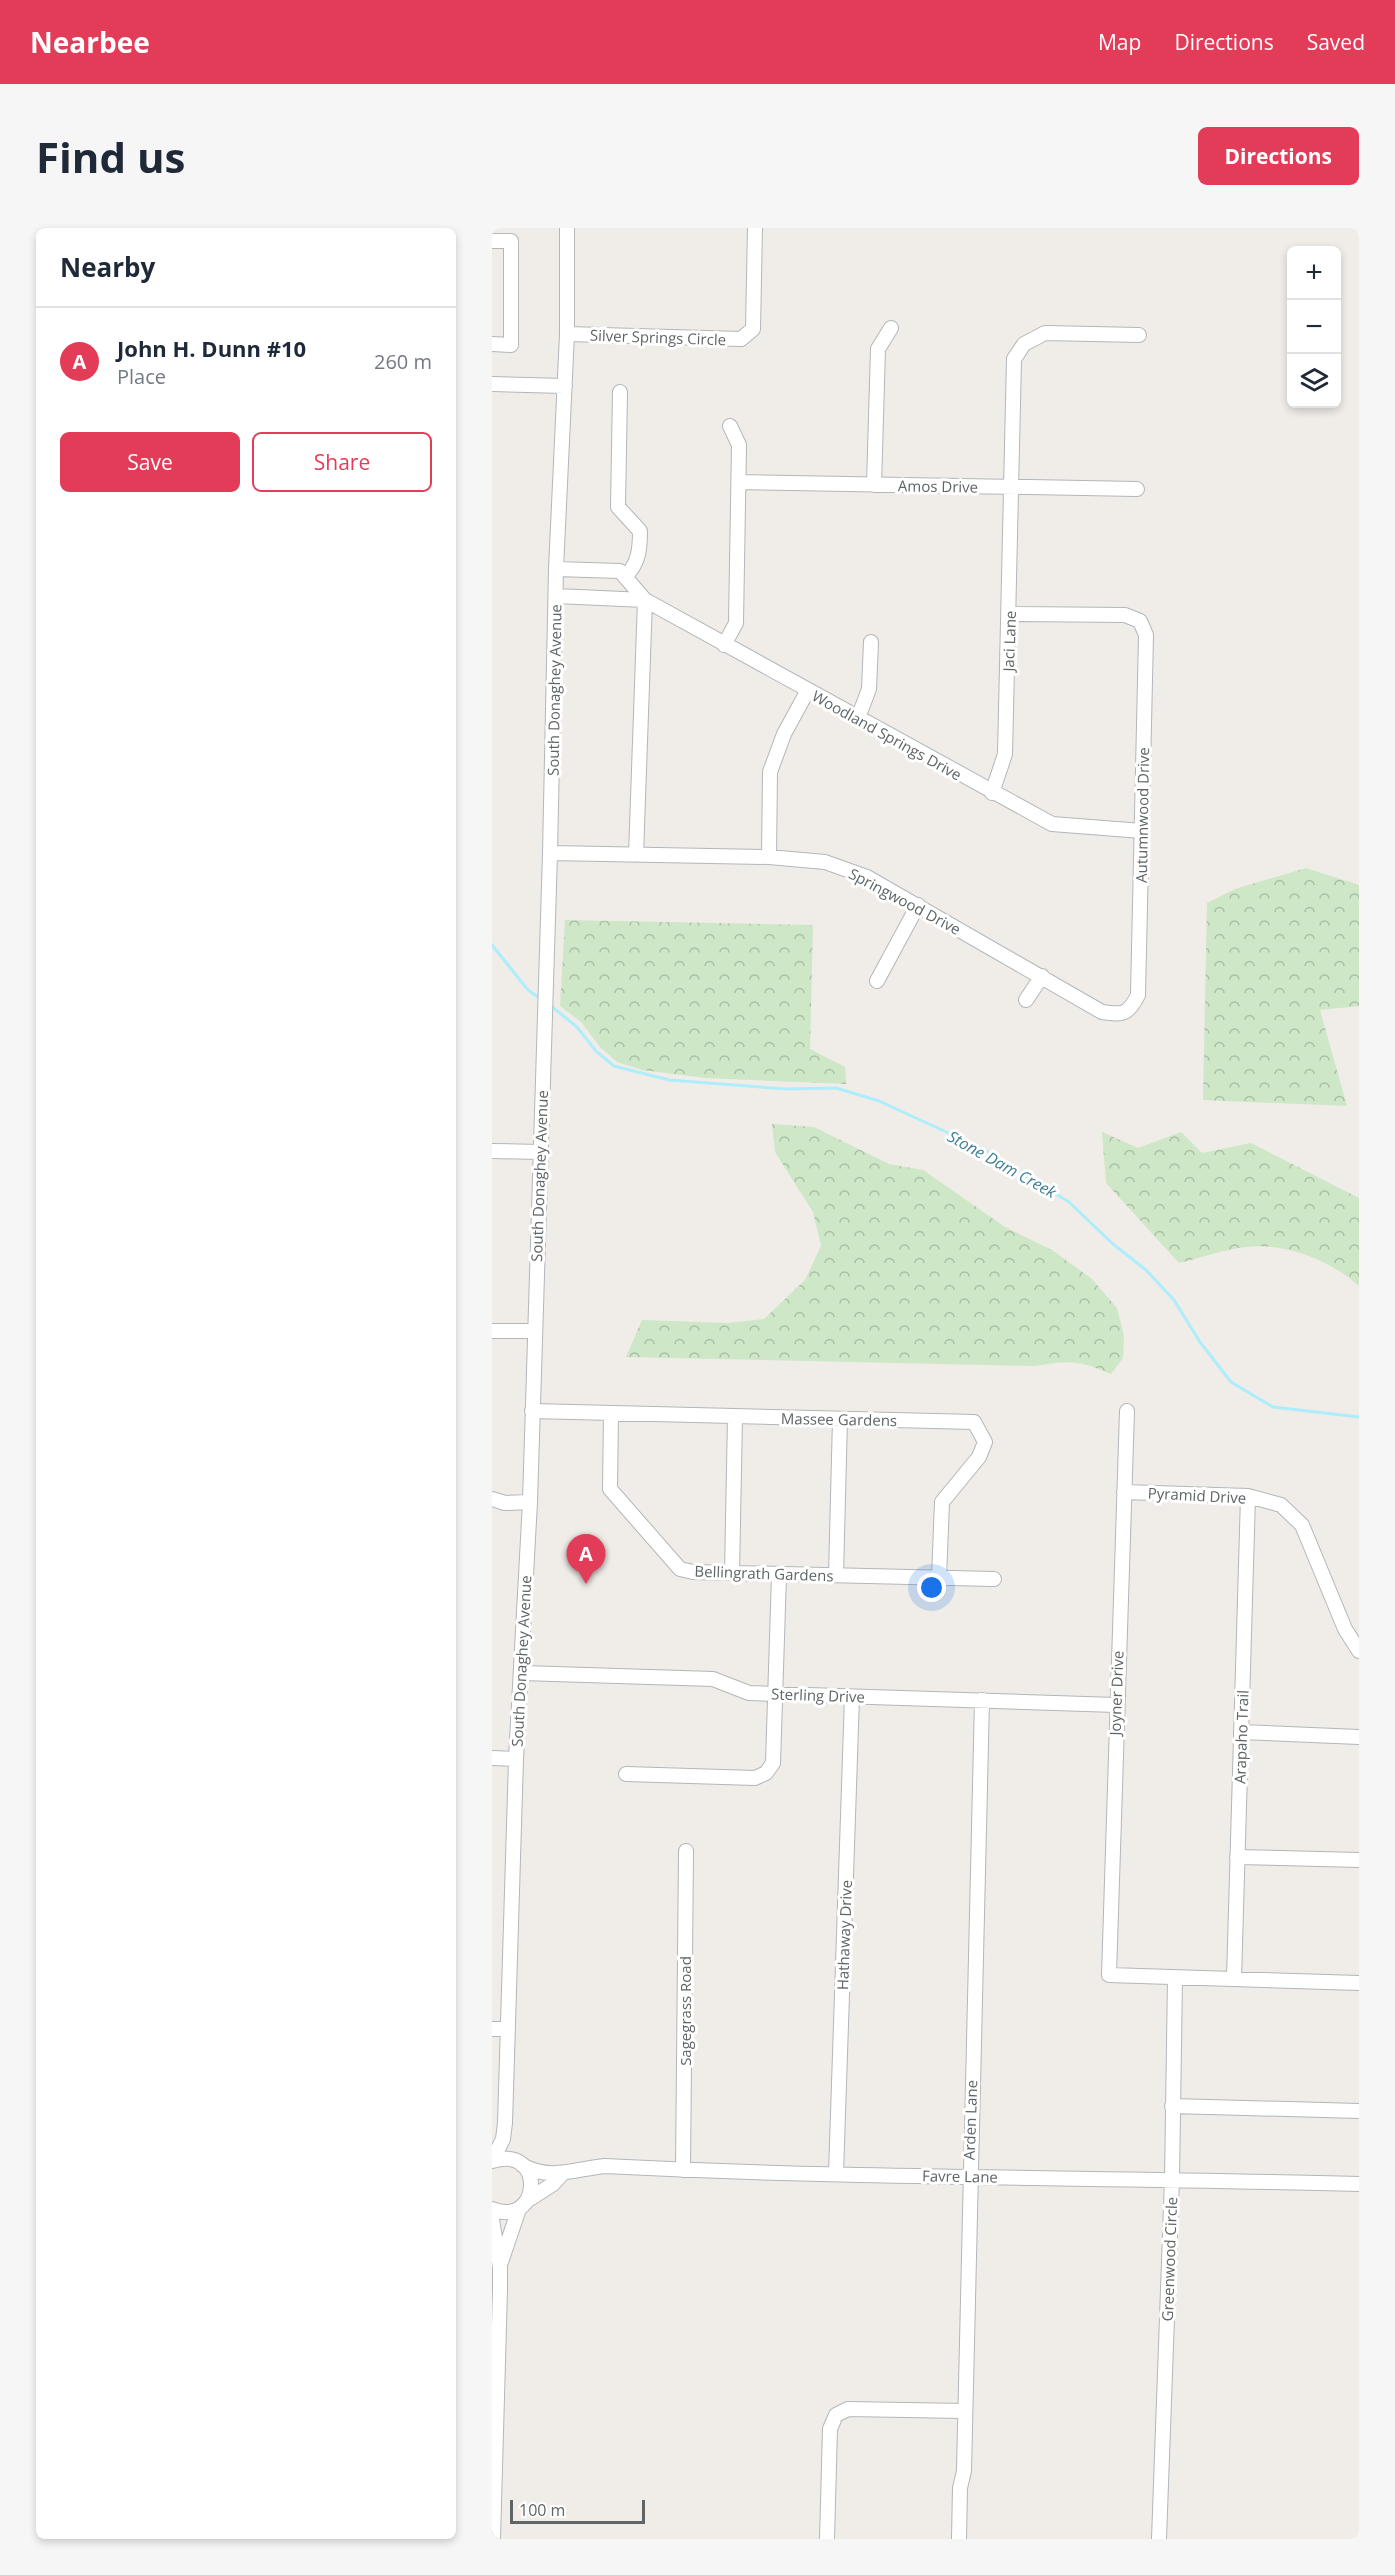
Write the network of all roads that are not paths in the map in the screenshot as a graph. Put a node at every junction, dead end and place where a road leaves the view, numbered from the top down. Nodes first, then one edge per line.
1 (567, 228) edge
2 (755, 228) edge
3 (492, 241) edge
4 (891, 328) dead end
5 (567, 334) junction
6 (1139, 335) dead end
7 (492, 344) edge
8 (492, 384) edge
9 (565, 386) junction
10 (620, 392) dead end
11 (730, 426) dead end
12 (739, 482) junction
13 (874, 485) junction
14 (1011, 487) junction
15 (1137, 489) dead end
16 (556, 569) junction
17 (625, 577) junction
18 (556, 596) junction
19 (645, 600) junction
20 (1010, 614) junction
21 (871, 642) dead end
22 (724, 645) junction
23 (808, 690) junction
24 (858, 718) junction
25 (992, 793) junction
26 (1142, 831) junction
27 (550, 853) junction
28 (636, 855) junction
29 (769, 857) junction
30 (918, 905) junction
31 (1042, 976) junction
32 (877, 981) dead end
33 (1026, 1000) dead end
34 (1131, 1009) joint
35 (492, 1151) edge
36 (540, 1152) junction
37 (492, 1331) edge
38 (534, 1331) junction
39 (532, 1411) junction
40 (1127, 1411) dead end
41 (610, 1414) junction
42 (735, 1417) junction
43 (840, 1419) junction
44 (1124, 1492) junction
45 (1248, 1496) junction
46 (492, 1499) edge
47 (530, 1502) junction
48 (732, 1573) junction
49 (779, 1575) junction
50 (836, 1575) junction
51 (939, 1578) junction
52 (994, 1579) dead end
53 (1359, 1651) edge
54 (522, 1673) junction
55 (776, 1694) junction
56 (852, 1697) junction
57 (982, 1700) junction
58 (1116, 1705) junction
59 (1241, 1732) junction
60 (1359, 1737) edge
61 (492, 1758) edge
62 (516, 1759) junction
63 (626, 1774) dead end
64 (686, 1851) dead end
65 (1237, 1857) junction
66 (1359, 1860) edge
67 (1175, 1978) junction
68 (1233, 1978) junction
69 (1359, 1983) edge
70 (492, 2029) edge
71 (508, 2030) junction
72 (1172, 2106) junction
73 (1359, 2111) edge
74 (505, 2123) junction
75 (492, 2162) edge
76 (521, 2164) junction
77 (683, 2170) junction
78 (836, 2173) junction
79 (562, 2174) junction
80 (969, 2177) junction
81 (1172, 2179) junction
82 (1359, 2184) edge
83 (523, 2204) junction
84 (492, 2210) edge
85 (492, 2220) edge
86 (500, 2267) junction
87 (964, 2411) junction
88 (493, 2465) edge
89 (493, 2539) edge
90 (827, 2539) edge
91 (959, 2539) edge
92 (1159, 2539) edge

1 - 5 street, South Donaghey Avenue
2 - 5 street, Silver Springs Circle
3 - 7 street
4 - 13 street
5 - 9 street, South Donaghey Avenue
6 - 14 street, Jaci Lane
8 - 9 street
9 - 16 street, South Donaghey Avenue
10 - 17 street
11 - 12 street
12 - 13 street, Amos Drive
12 - 22 street
13 - 14 street, Amos Drive
14 - 15 street, Amos Drive
14 - 20 street, Jaci Lane
16 - 17 street
16 - 18 street, South Donaghey Avenue
17 - 19 street, Woodland Springs Drive
18 - 19 street, Woodland Springs Drive
18 - 27 street, South Donaghey Avenue
19 - 22 street, Woodland Springs Drive
19 - 28 street
20 - 25 street, Jaci Lane
20 - 26 street, Autumnwood Drive
21 - 24 street
22 - 23 street, Woodland Springs Drive
23 - 24 street, Woodland Springs Drive
23 - 29 street
24 - 25 street, Woodland Springs Drive
25 - 26 street, Woodland Springs Drive
26 - 34 street, Autumnwood Drive
27 - 28 street, Springwood Drive
27 - 36 street, South Donaghey Avenue
28 - 29 street, Springwood Drive
29 - 30 street, Springwood Drive
30 - 31 street, Springwood Drive
30 - 32 street
31 - 33 street
31 - 34 street, Springwood Drive
35 - 36 street
36 - 38 street, South Donaghey Avenue
37 - 38 street
38 - 39 street, South Donaghey Avenue
39 - 41 street, Massee Gardens
39 - 47 street, South Donaghey Avenue
40 - 44 street, Joyner Drive
41 - 42 street, Massee Gardens
41 - 48 street, Bellingrath Gardens
42 - 43 street, Massee Gardens
42 - 48 street
43 - 50 street
43 - 51 street, Massee Gardens
44 - 45 street, Pyramid Drive
44 - 58 street, Joyner Drive
45 - 53 street, Pyramid Drive
45 - 59 street, Arapaho Trail
46 - 47 street
47 - 54 street, South Donaghey Avenue
48 - 49 street, Bellingrath Gardens
49 - 50 street, Bellingrath Gardens
49 - 55 street
50 - 51 street, Bellingrath Gardens
51 - 52 street, Bellingrath Gardens
54 - 55 street, Sterling Drive
54 - 62 street, South Donaghey Avenue
55 - 56 street, Sterling Drive
55 - 63 street
56 - 57 street, Sterling Drive
56 - 78 street, Hathaway Drive
57 - 58 street, Sterling Drive
57 - 80 street, Arden Lane
58 - 67 street, Joyner Drive
59 - 60 street
59 - 65 street, Arapaho Trail
61 - 62 street
62 - 71 street, South Donaghey Avenue
64 - 77 street, Sagegrass Road
65 - 66 street
65 - 68 street, Arapaho Trail
67 - 68 street
67 - 72 street, Greenwood Circle
68 - 69 street
70 - 71 street
71 - 74 street, South Donaghey Avenue
72 - 73 street
72 - 81 street, Greenwood Circle
74 - 75 street, South Donaghey Avenue
74 - 76 street, South Donaghey Avenue
75 - 76 street, Favre Lane
76 - 79 street, Favre Lane
76 - 83 street, South Donaghey Avenue
77 - 78 street, Favre Lane
77 - 79 street, Favre Lane
78 - 80 street, Favre Lane
79 - 83 street, Favre Lane
80 - 81 street, Favre Lane
80 - 87 street, Arden Lane
81 - 82 street, Favre Lane
81 - 92 street, Greenwood Circle
83 - 84 street
83 - 86 street
85 - 86 street
86 - 88 street
87 - 90 street
87 - 91 street, Arden Lane
88 - 89 street

